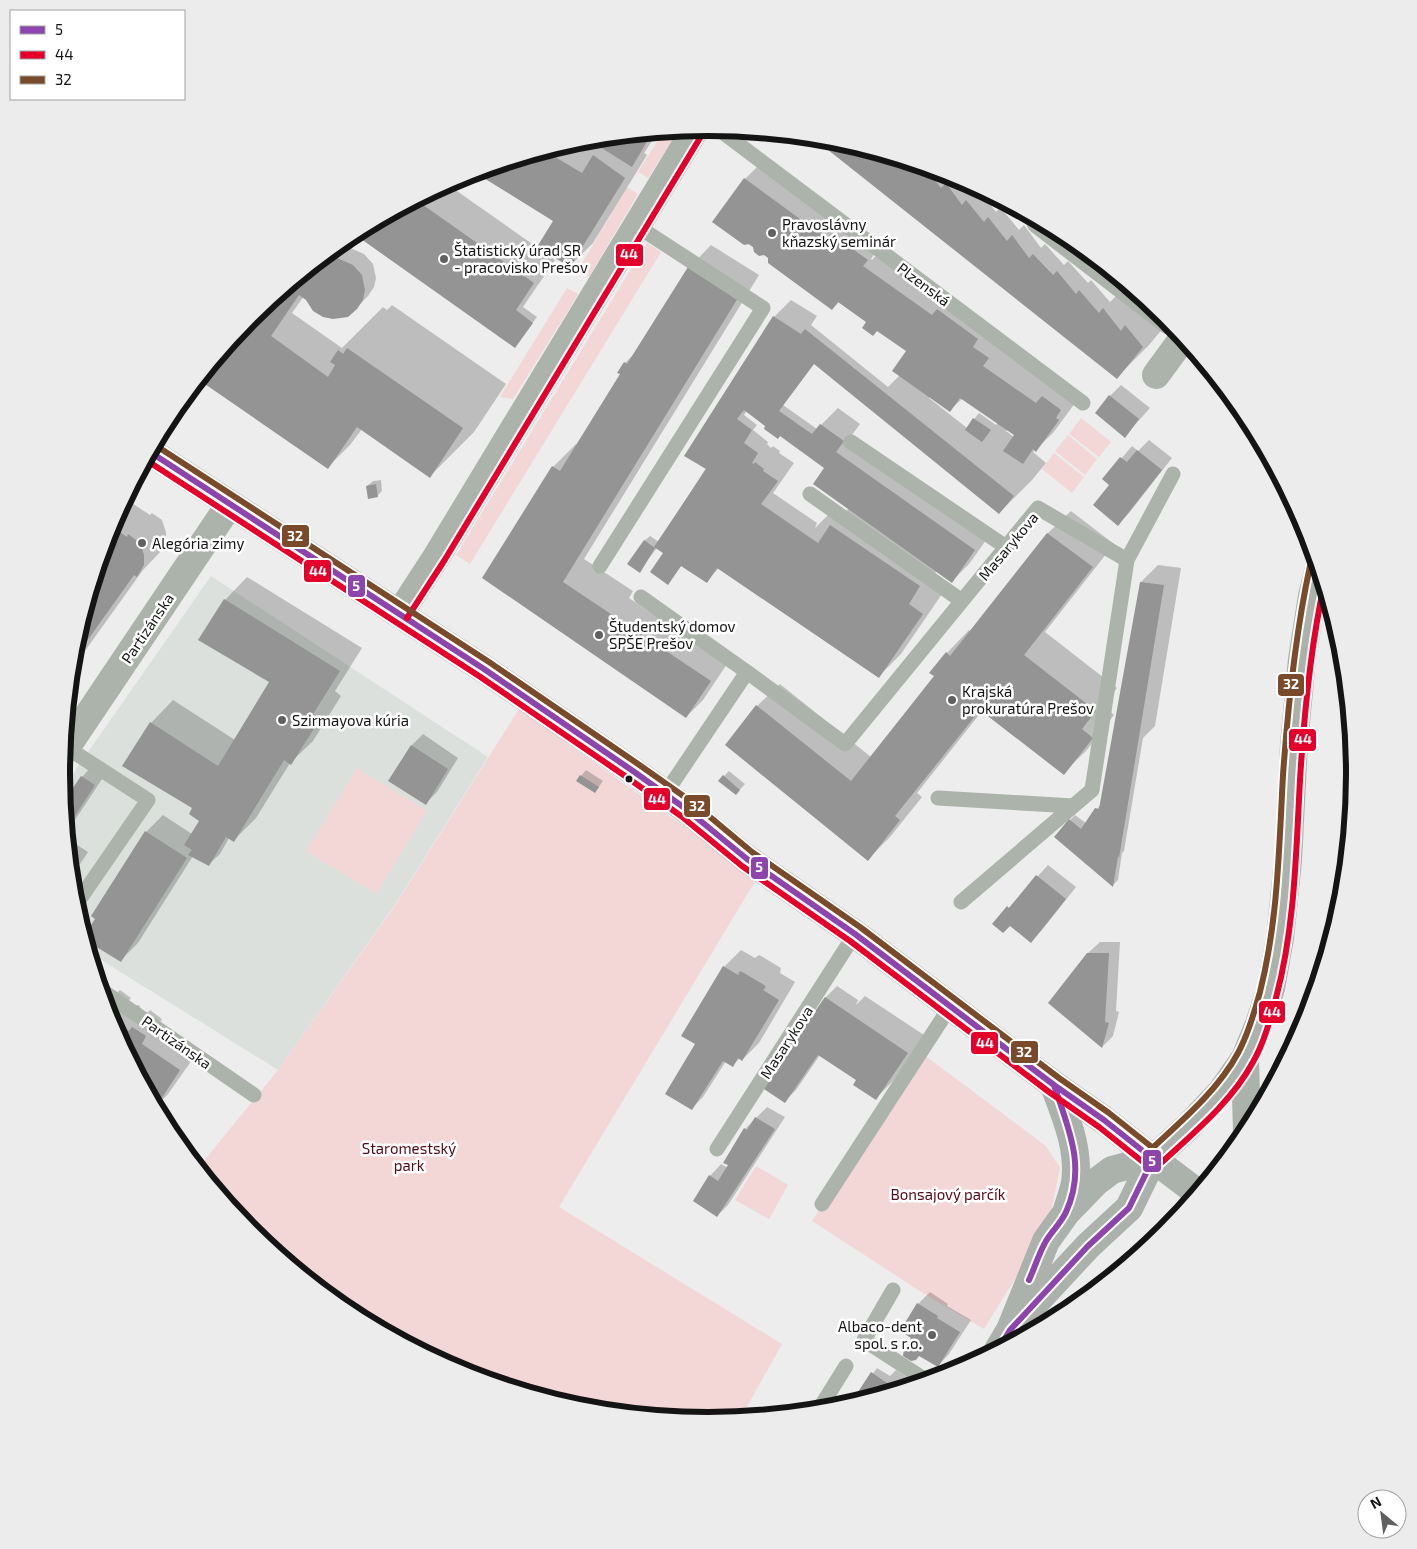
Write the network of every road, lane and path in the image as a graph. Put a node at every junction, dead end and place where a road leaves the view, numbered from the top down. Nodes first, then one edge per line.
1 (691, 136) edge
2 (729, 137) edge
3 (637, 226) junction
4 (1179, 343) edge
5 (1156, 375) dead end
6 (1084, 404) dead end
7 (851, 442) dead end
8 (156, 456) edge
9 (1173, 474) dead end
10 (810, 494) dead end
11 (230, 504) junction
12 (1006, 547) junction
13 (1127, 560) junction
14 (600, 566) dead end
15 (641, 597) dead end
16 (1320, 597) edge
17 (962, 602) junction
18 (400, 614) junction
19 (747, 672) junction
20 (71, 740) edge
21 (71, 752) edge
22 (664, 794) junction
23 (938, 798) dead end
24 (1073, 806) junction
25 (82, 896) edge
26 (961, 902) dead end
27 (855, 934) junction
28 (110, 996) edge
29 (950, 1007) junction
30 (1245, 1058) junction
31 (1054, 1085) junction
32 (254, 1095) dead end
33 (1247, 1117) edge
34 (717, 1149) dead end
35 (1153, 1158) junction
36 (1193, 1189) edge
37 (822, 1204) dead end
38 (1066, 1212) junction
39 (893, 1290) dead end
40 (1004, 1340) edge
41 (846, 1366) dead end
42 (919, 1377) edge
43 (823, 1403) edge

1 - 3 street
2 - 6 lane, Plzenská
3 - 14 lane
3 - 18 street
4 - 5 street
7 - 12 lane
8 - 11 street
9 - 13 lane
10 - 17 lane
11 - 18 street
11 - 20 street, Partizánska
12 - 13 lane, Masarykova
12 - 17 lane, Masarykova
13 - 24 lane
15 - 19 lane
16 - 30 street
17 - 19 lane, Masarykova
18 - 22 street
19 - 22 lane
21 - 25 lane
22 - 27 street
23 - 24 lane
24 - 26 lane
27 - 29 street
27 - 34 lane, Masarykova
28 - 32 lane, Partizánska
29 - 31 street
29 - 37 lane
30 - 33 street
30 - 35 street
31 - 35 street
31 - 38 street
35 - 36 street
35 - 38 street
35 - 40 street
38 - 40 street
39 - 42 lane
41 - 43 lane

